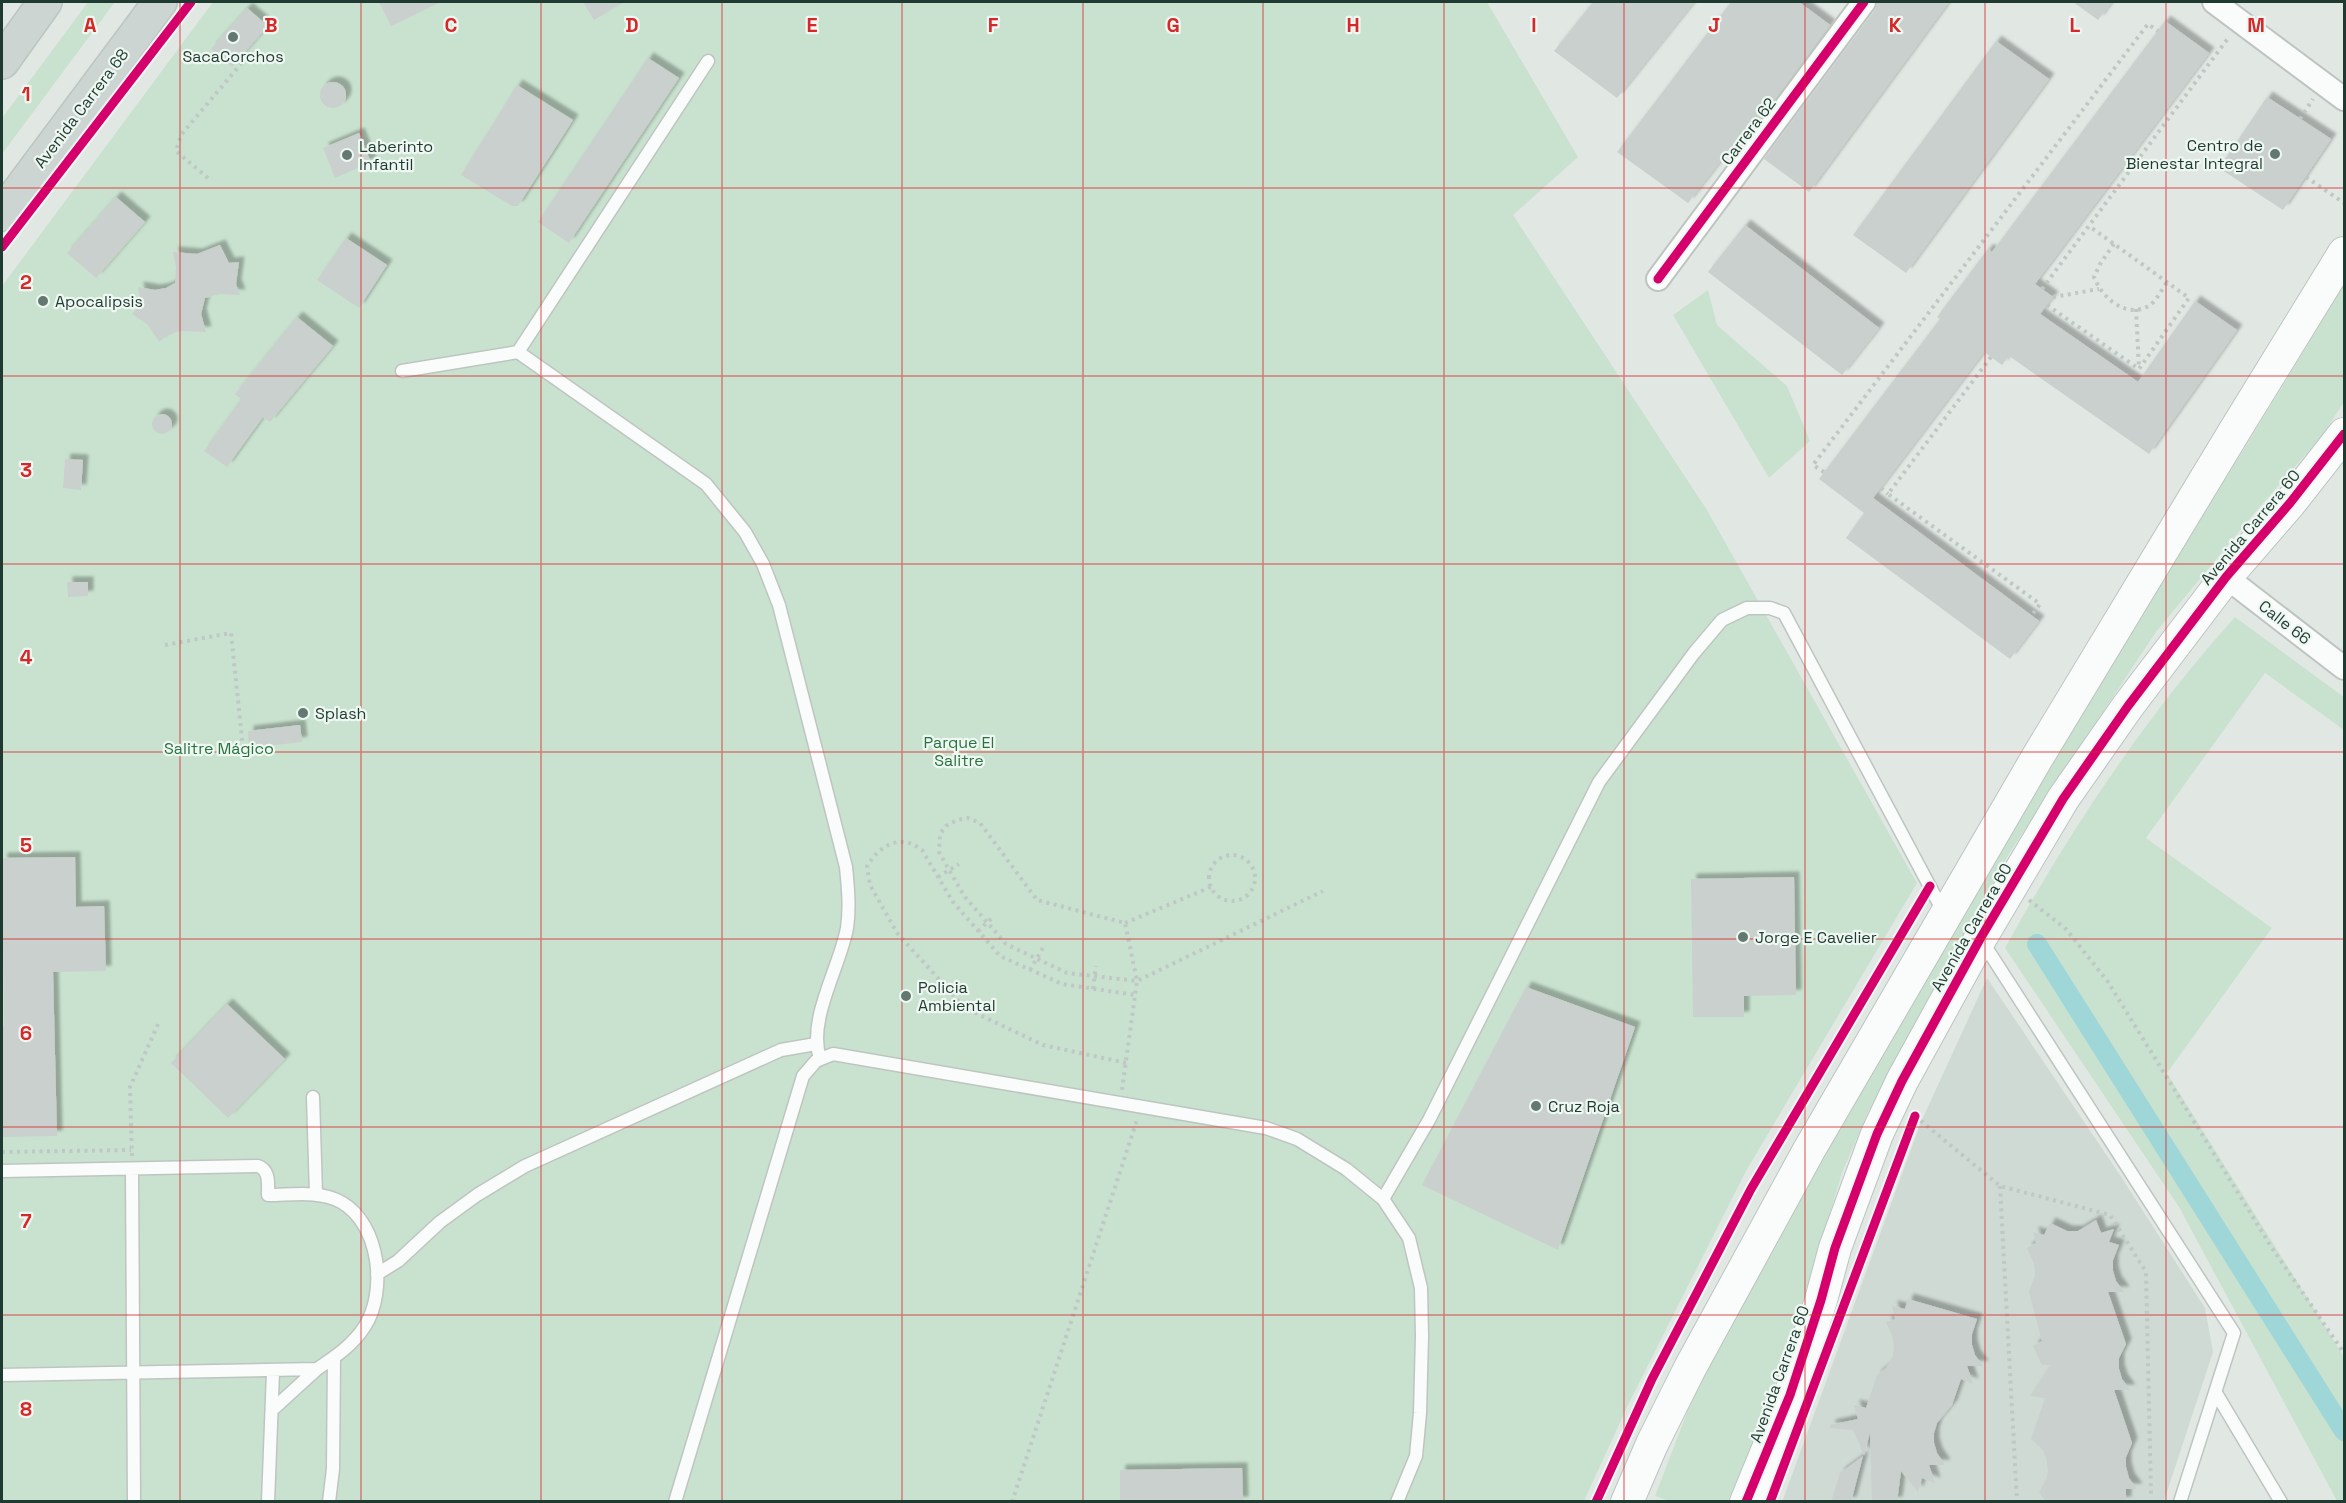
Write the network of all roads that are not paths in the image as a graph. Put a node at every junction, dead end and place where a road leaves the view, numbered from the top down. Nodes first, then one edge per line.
1 (45, 2) edge
2 (160, 2) edge
3 (1864, 2) edge
4 (2214, 2) edge
5 (708, 61) dead end
6 (2, 62) edge
7 (2344, 99) edge
8 (2, 214) edge
9 (2344, 253) edge
10 (1658, 279) dead end
11 (518, 352) junction
12 (402, 371) dead end
13 (2344, 434) edge
14 (2226, 577) junction
15 (2344, 668) edge
16 (1945, 914) junction
17 (1980, 939) junction
18 (816, 1044) junction
19 (820, 1058) junction
20 (313, 1097) dead end
21 (132, 1168) junction
22 (2, 1172) edge
23 (316, 1194) junction
24 (1383, 1199) junction
25 (377, 1274) junction
26 (334, 1358) junction
27 (317, 1369) junction
28 (273, 1372) junction
29 (134, 1374) junction
30 (2, 1375) edge
31 (2216, 1392) junction
32 (272, 1410) junction
33 (1630, 1500) edge
34 (134, 1502) edge
35 (268, 1502) edge
36 (329, 1502) edge
37 (675, 1502) edge
38 (1397, 1502) edge
39 (1746, 1502) edge
40 (2180, 1502) edge
41 (2281, 1502) edge

1 - 6 main road
2 - 8 main road, Avenida Carrera 68
3 - 10 street, Carrera 62
4 - 7 street
5 - 11 lane
9 - 16 main road, Avenida Carrera 60
11 - 12 lane
11 - 18 lane
13 - 14 main road, Avenida Carrera 60
14 - 15 street, Calle 66
14 - 17 main road, Avenida Carrera 60
16 - 24 lane
16 - 33 main road, Avenida Carrera 60
17 - 31 lane
17 - 39 main road, Avenida Carrera 60
18 - 19 lane
18 - 25 lane
19 - 24 lane
19 - 37 lane
20 - 23 lane
21 - 22 lane
21 - 23 lane
21 - 29 lane
23 - 25 lane
24 - 38 lane
25 - 26 lane
26 - 27 lane
26 - 36 lane
27 - 28 lane
27 - 32 lane
28 - 29 lane
28 - 32 lane
29 - 30 lane
29 - 34 lane
31 - 40 lane
31 - 41 lane
32 - 35 lane

